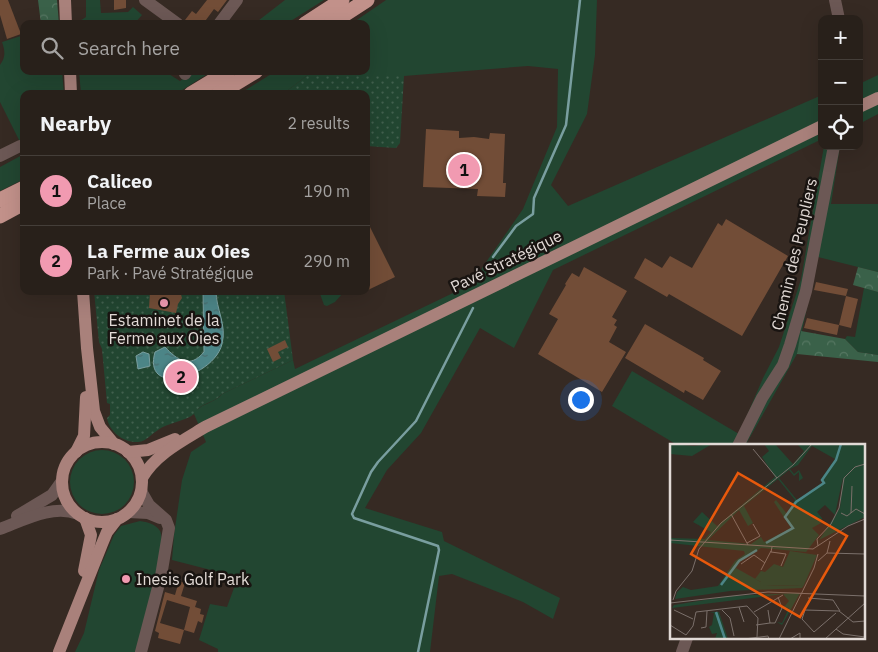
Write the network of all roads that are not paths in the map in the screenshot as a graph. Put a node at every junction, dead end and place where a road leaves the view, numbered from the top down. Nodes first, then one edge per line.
1 (65, 0) edge
2 (145, 0) edge
3 (237, 0) edge
4 (342, 0) edge
5 (367, 0) edge
6 (834, 0) edge
7 (838, 15) edge
8 (66, 20) edge
9 (172, 20) edge
10 (222, 20) edge
11 (311, 20) edge
12 (336, 20) edge
13 (70, 75) edge
14 (222, 75) edge
15 (249, 75) edge
16 (71, 90) edge
17 (198, 90) edge
18 (225, 90) edge
19 (878, 98) edge
20 (863, 105) edge
21 (818, 128) edge
22 (20, 146) dead end
23 (833, 150) edge
24 (0, 156) edge
25 (20, 190) edge
26 (0, 200) edge
27 (20, 205) edge
28 (0, 216) edge
29 (83, 295) edge
30 (87, 348) junction
31 (205, 427) junction
32 (114, 444) junction
33 (739, 444) edge
34 (128, 452) junction
35 (74, 454) junction
36 (62, 481) junction
37 (142, 485) junction
38 (129, 512) junction
39 (82, 516) junction
40 (117, 519) junction
41 (0, 525) edge
42 (0, 529) edge
43 (169, 533) junction
44 (68, 628) junction
45 (686, 640) edge
46 (59, 652) edge
47 (141, 652) edge
48 (682, 652) edge

1 - 8 main road
2 - 9 street
3 - 10 street
4 - 11 highway
5 - 12 highway
6 - 7 street
13 - 16 main road
14 - 17 highway
15 - 18 highway
19 - 20 main road
21 - 31 main road, Pavé Stratégique
22 - 24 street
23 - 33 street, Chemin des Peupliers
25 - 26 highway
27 - 28 highway
29 - 30 main road
30 - 32 main road
30 - 35 main road
31 - 34 main road, Pavé Stratégique
31 - 37 main road, Pavé Stratégique
32 - 34 main road
32 - 35 main road
34 - 37 main road
35 - 36 main road
36 - 39 main road
36 - 41 street
37 - 38 main road
37 - 43 street
38 - 40 main road
38 - 43 street
39 - 40 main road
39 - 42 street
39 - 44 main road
40 - 44 main road
43 - 47 street
44 - 46 main road
45 - 48 street

